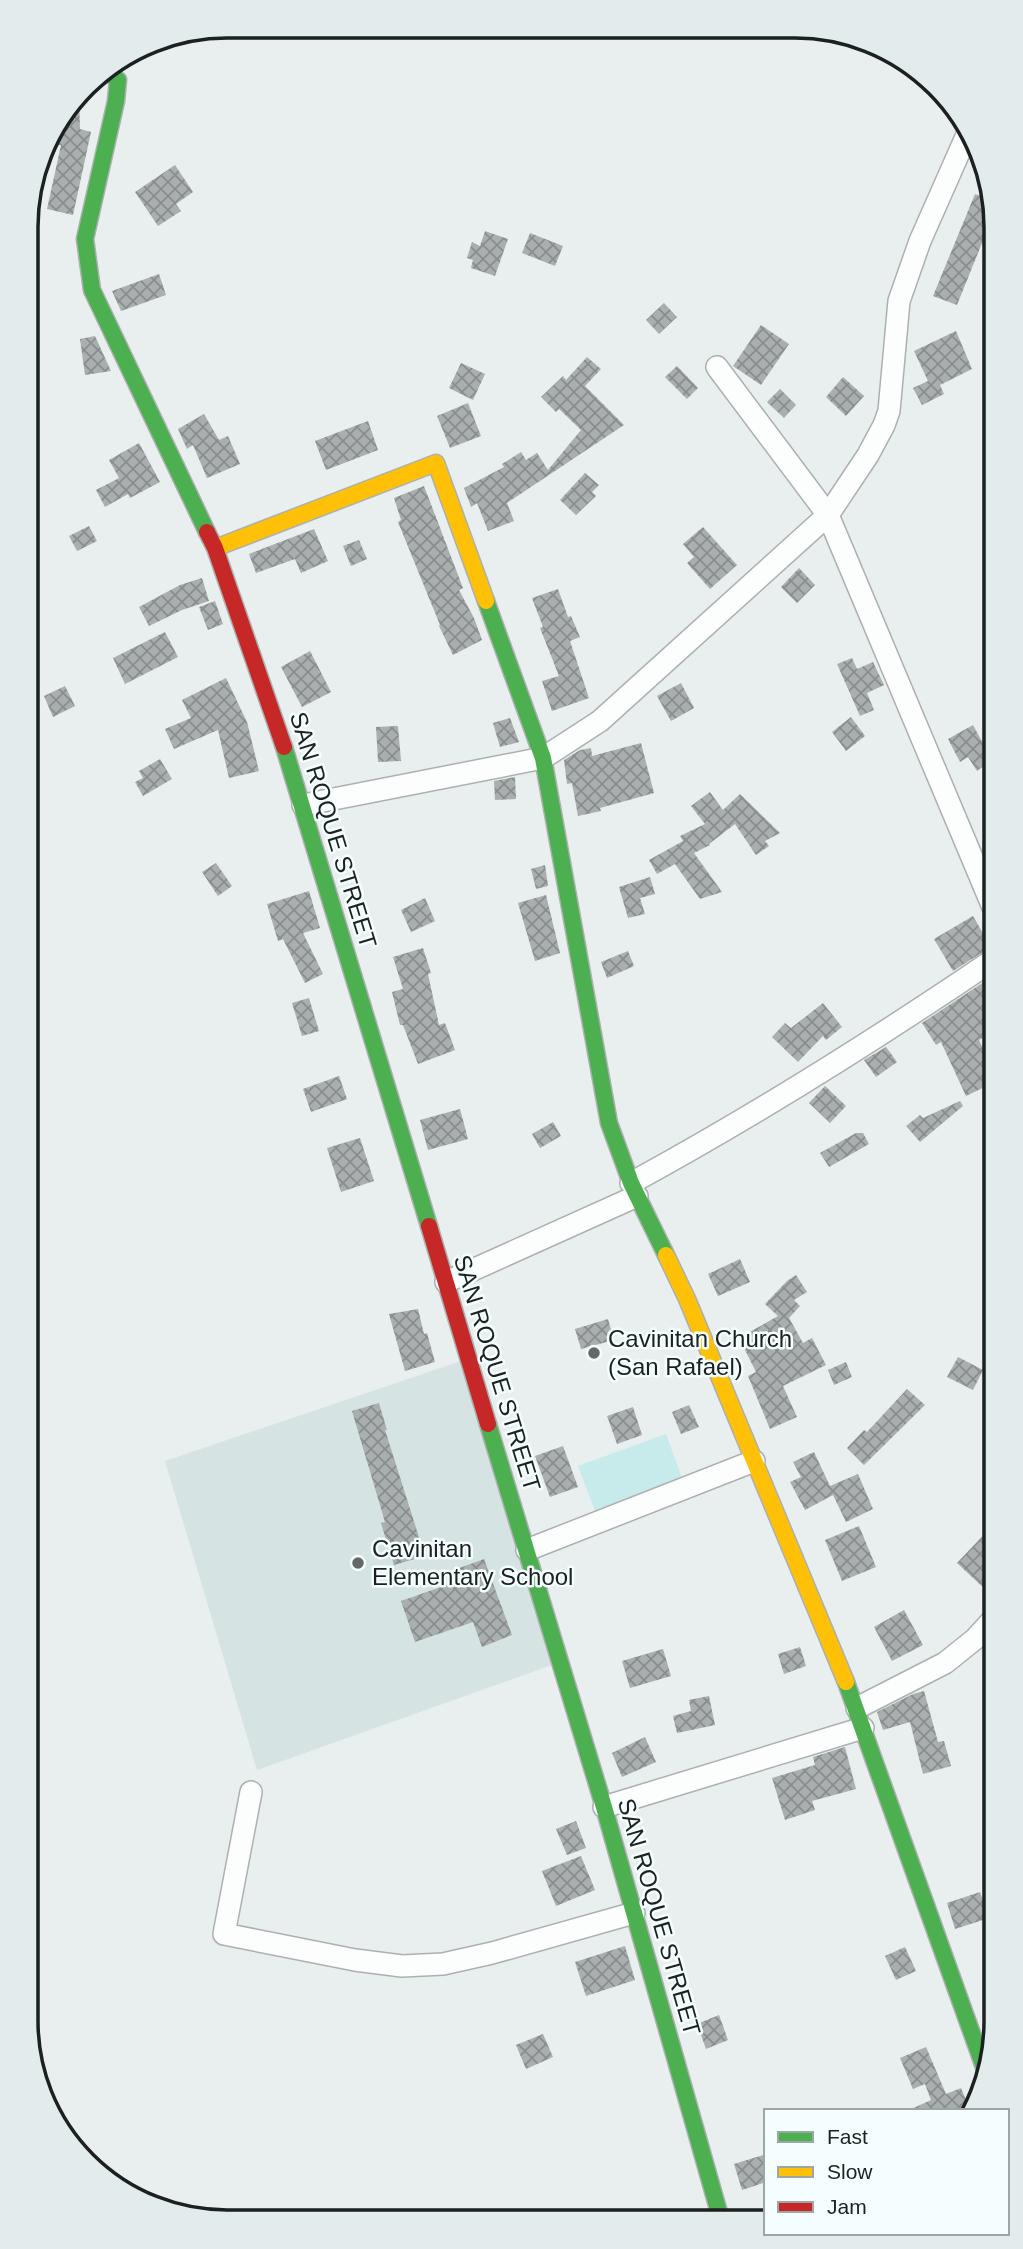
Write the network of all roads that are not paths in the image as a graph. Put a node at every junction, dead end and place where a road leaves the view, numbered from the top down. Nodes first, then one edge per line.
1 (114, 77) edge
2 (964, 142) edge
3 (718, 367) dead end
4 (828, 515) junction
5 (215, 548) junction
6 (543, 758) junction
7 (303, 805) junction
8 (984, 886) edge
9 (984, 966) edge
10 (634, 1189) junction
11 (446, 1282) junction
12 (754, 1461) junction
13 (527, 1550) junction
14 (984, 1629) edge
15 (860, 1718) junction
16 (251, 1792) dead end
17 (604, 1807) junction
18 (634, 1913) junction
19 (981, 2057) edge
20 (718, 2210) edge

1 - 5 street, SAN ROQUE STREET
2 - 4 street
3 - 4 street
4 - 6 street
4 - 8 street
5 - 6 street
5 - 7 street, SAN ROQUE STREET
6 - 7 street
6 - 10 street
7 - 11 street, SAN ROQUE STREET
9 - 10 street
10 - 11 street
10 - 12 street
11 - 13 street, SAN ROQUE STREET
12 - 13 street
12 - 15 street
13 - 17 street, SAN ROQUE STREET
14 - 15 street
15 - 17 street
15 - 19 street
16 - 18 street
17 - 18 street, SAN ROQUE STREET
18 - 20 street, SAN ROQUE STREET

